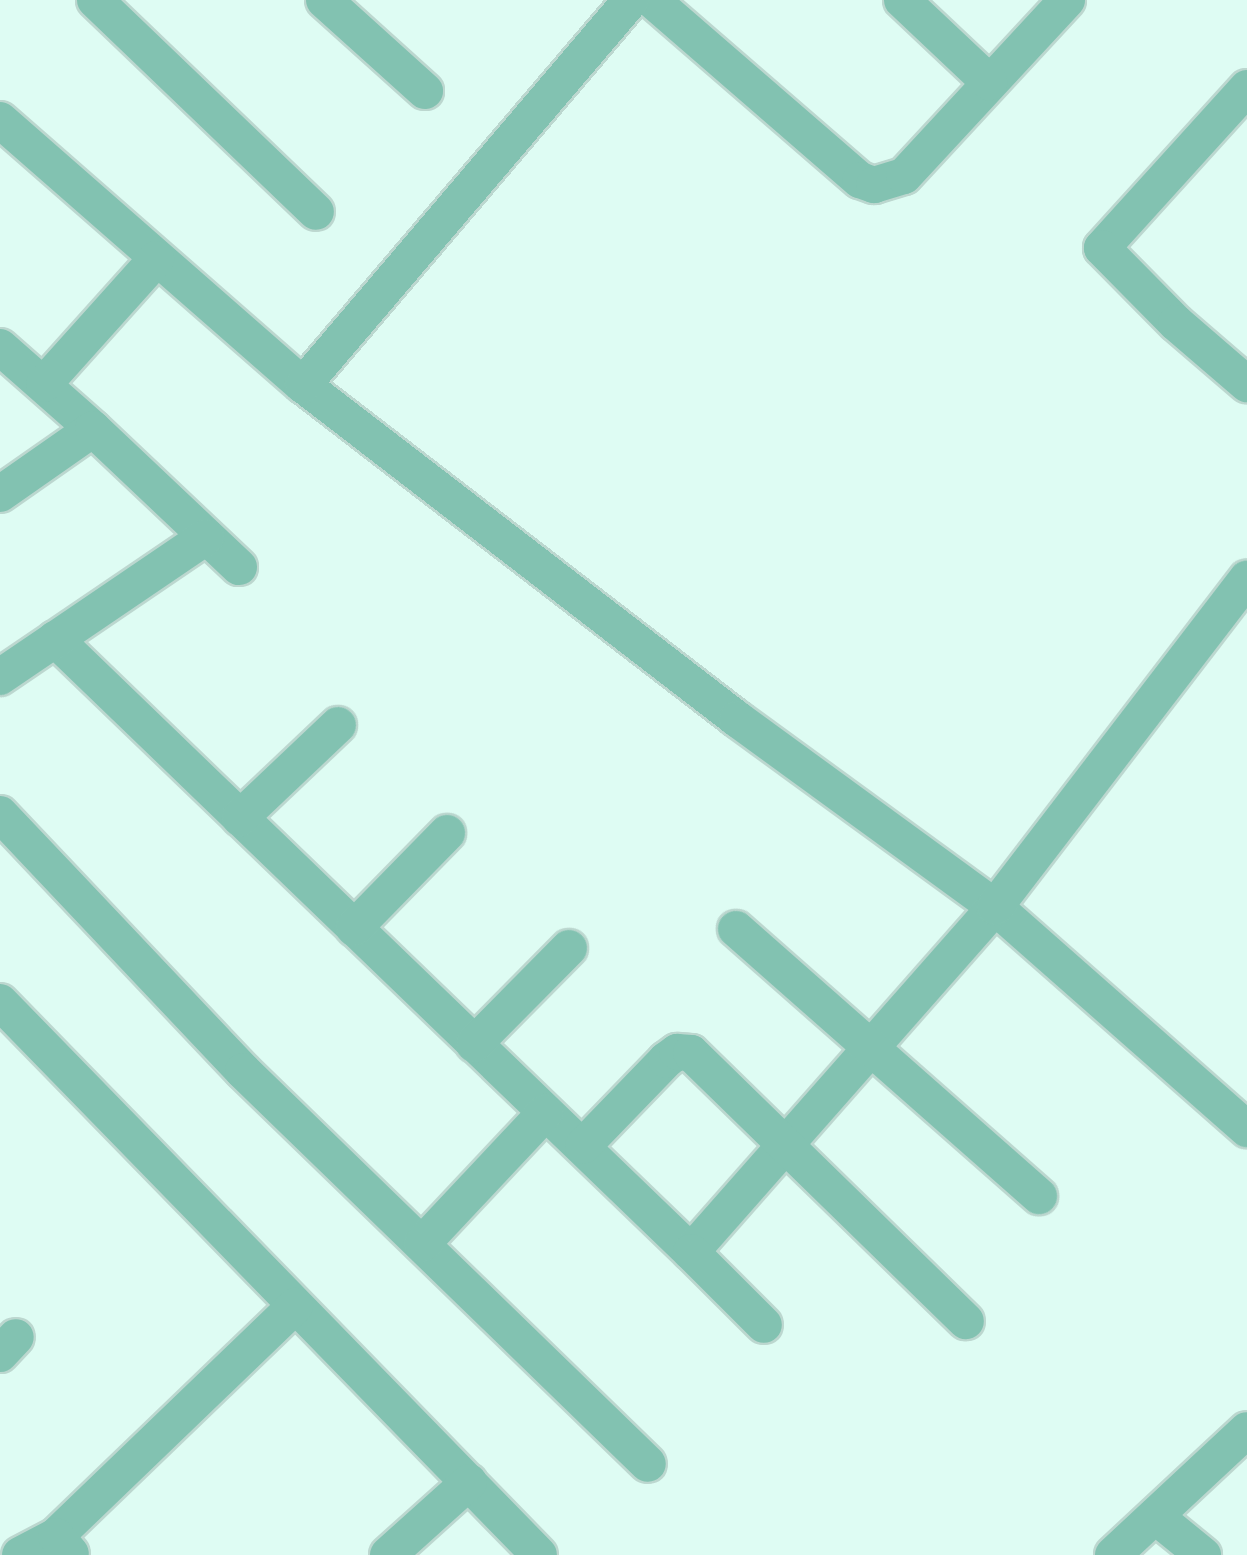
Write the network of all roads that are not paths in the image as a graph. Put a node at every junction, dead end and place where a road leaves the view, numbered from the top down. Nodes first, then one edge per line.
1 (95, 0) edge
2 (324, 0) edge
3 (631, 0) edge
4 (652, 0) edge
5 (902, 0) edge
6 (1067, 0) edge
7 (989, 82) junction
8 (1247, 88) edge
9 (425, 91) dead end
10 (0, 120) edge
11 (316, 212) dead end
12 (156, 259) junction
13 (0, 347) edge
14 (44, 384) junction
15 (1247, 384) edge
16 (303, 385) junction
17 (93, 429) junction
18 (0, 494) edge
19 (206, 537) junction
20 (239, 567) dead end
21 (1247, 579) edge
22 (55, 639) junction
23 (0, 677) edge
24 (338, 725) dead end
25 (0, 814) edge
26 (240, 818) junction
27 (447, 833) dead end
28 (995, 907) junction
29 (354, 928) junction
30 (736, 929) dead end
31 (569, 948) dead end
32 (0, 1002) edge
33 (474, 1044) junction
34 (871, 1048) junction
35 (545, 1113) junction
36 (1247, 1129) edge
37 (583, 1146) junction
38 (784, 1146) junction
39 (1039, 1196) dead end
40 (422, 1244) junction
41 (691, 1252) junction
42 (295, 1306) junction
43 (966, 1321) dead end
44 (764, 1325) dead end
45 (1247, 1430) edge
46 (648, 1464) dead end
47 (469, 1482) junction
48 (1155, 1516) junction
49 (64, 1546) edge
50 (20, 1555) edge
51 (388, 1555) edge
52 (539, 1555) edge
53 (1113, 1555) edge
54 (1203, 1555) edge

1 - 11 street
2 - 9 street
3 - 16 street
4 - 7 street
5 - 7 street
6 - 7 street
8 - 15 street
10 - 12 street
12 - 14 street
12 - 16 street
13 - 14 street
14 - 17 street
16 - 28 street
17 - 18 street
17 - 19 street
19 - 20 street
19 - 22 street
21 - 28 street
22 - 23 street
22 - 26 street
24 - 26 street
25 - 40 street
26 - 29 street
27 - 29 street
28 - 34 street
28 - 36 street
29 - 33 street
30 - 34 street
31 - 33 street
32 - 42 street
33 - 35 street
34 - 38 street
34 - 39 street
35 - 37 street
35 - 40 street
37 - 38 street
37 - 41 street
38 - 41 street
38 - 43 street
40 - 46 street
41 - 44 street
42 - 47 street
42 - 49 street
45 - 48 street
47 - 51 street
47 - 52 street
48 - 53 street
48 - 54 street
49 - 50 street

